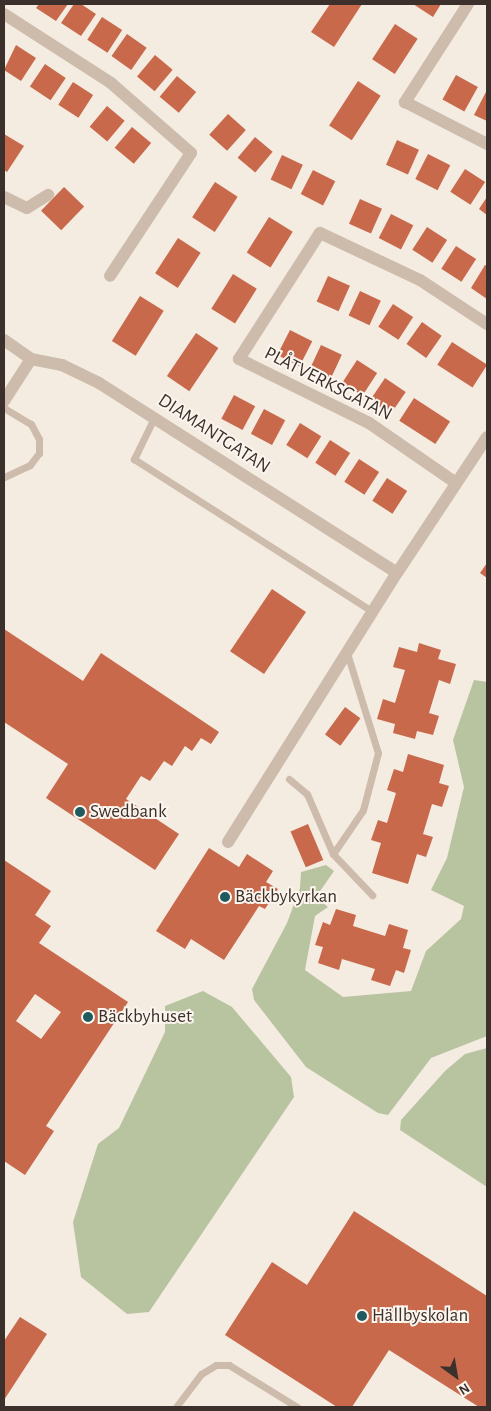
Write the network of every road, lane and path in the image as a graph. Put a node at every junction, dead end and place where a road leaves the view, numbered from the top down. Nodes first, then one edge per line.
1 (468, 4) edge
2 (4, 14) edge
3 (487, 144) edge
4 (48, 195) dead end
5 (4, 197) edge
6 (110, 276) dead end
7 (487, 324) edge
8 (4, 340) edge
9 (31, 359) junction
10 (4, 401) edge
11 (4, 408) edge
12 (154, 418) junction
13 (487, 437) edge
14 (4, 477) edge
15 (456, 483) junction
16 (397, 573) junction
17 (373, 612) junction
18 (347, 652) junction
19 (289, 779) dead end
20 (228, 842) dead end
21 (333, 854) junction
22 (372, 895) dead end
23 (176, 1407) edge
24 (297, 1407) edge

1 - 3 street
2 - 6 street
4 - 5 street
7 - 15 street, PLÅTVERKSGATAN
8 - 9 street, DIAMANTGATAN
9 - 10 street
9 - 12 street, DIAMANTGATAN
11 - 14 lane
12 - 16 street, DIAMANTGATAN
12 - 17 lane
13 - 15 street
15 - 16 street
16 - 17 street
17 - 18 street
18 - 20 street
18 - 21 lane
19 - 21 lane
21 - 22 lane
23 - 24 lane

